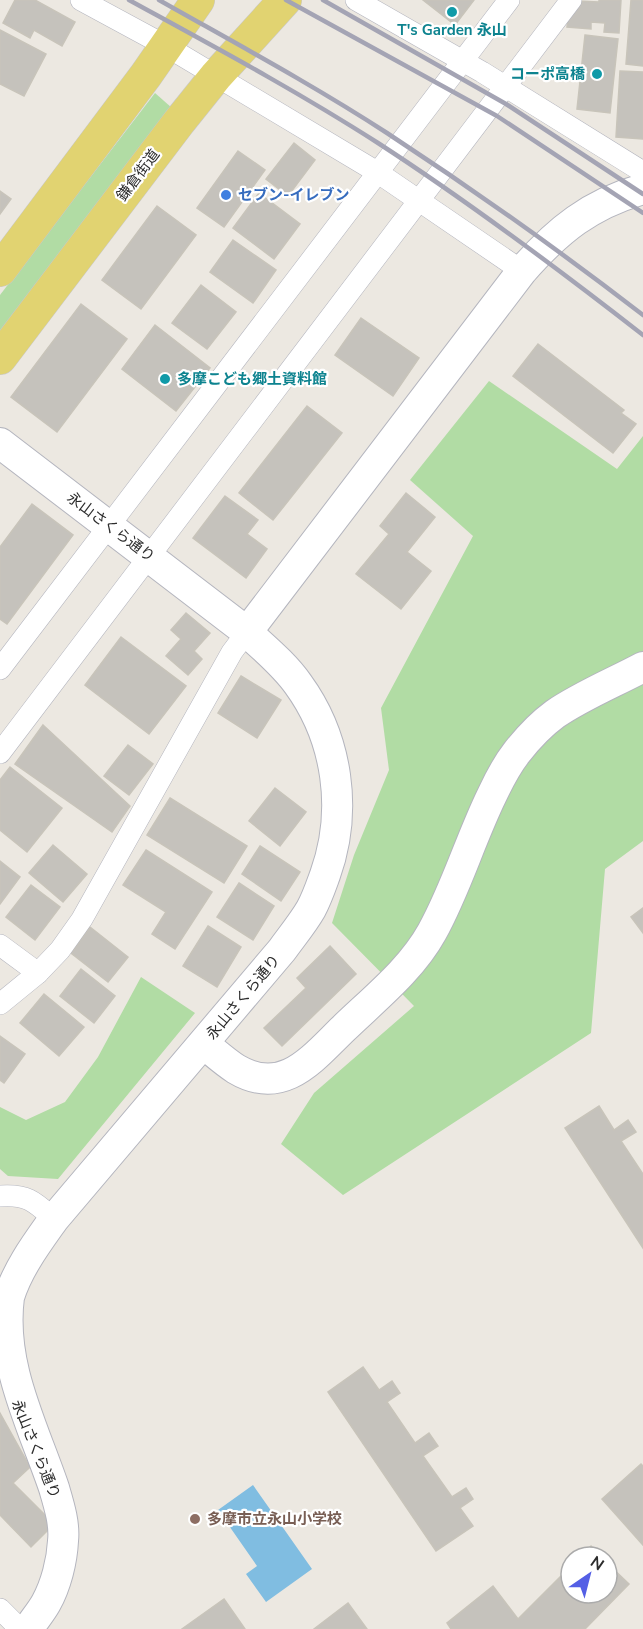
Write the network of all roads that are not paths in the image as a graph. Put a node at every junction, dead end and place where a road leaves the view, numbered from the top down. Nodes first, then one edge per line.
1 (81, 0) edge
2 (198, 0) edge
3 (285, 0) edge
4 (356, 0) edge
5 (509, 0) edge
6 (571, 0) edge
7 (166, 46) junction
8 (462, 61) junction
9 (216, 76) junction
10 (506, 87) junction
11 (377, 172) junction
12 (643, 172) edge
13 (643, 189) edge
14 (418, 200) junction
15 (0, 270) edge
16 (522, 271) junction
17 (0, 358) edge
18 (0, 443) edge
19 (109, 526) junction
20 (149, 557) junction
21 (247, 632) junction
22 (643, 667) edge
23 (0, 669) edge
24 (0, 753) edge
25 (0, 945) edge
26 (38, 973) junction
27 (0, 1004) edge
28 (204, 1044) junction
29 (0, 1196) edge
30 (54, 1219) junction
31 (0, 1609) edge
32 (20, 1629) edge
33 (28, 1629) edge

1 - 7 street
2 - 7 main road
3 - 9 main road, 鎌倉街道
4 - 8 street
5 - 8 street
6 - 10 street
7 - 9 street
7 - 15 main road
8 - 10 street
8 - 11 street
9 - 11 street
9 - 17 main road, 鎌倉街道
10 - 12 street
10 - 14 street
11 - 14 street
11 - 19 street
13 - 16 street
14 - 16 street
14 - 20 street
16 - 21 street
18 - 19 street, 永山さくら通り
19 - 20 street, 永山さくら通り
19 - 23 street
20 - 21 street, 永山さくら通り
20 - 24 street
21 - 26 street
21 - 28 street, 永山さくら通り
22 - 28 street
25 - 26 street
26 - 27 street
28 - 30 street, 永山さくら通り
29 - 30 street
30 - 33 street, 永山さくら通り
31 - 32 street

